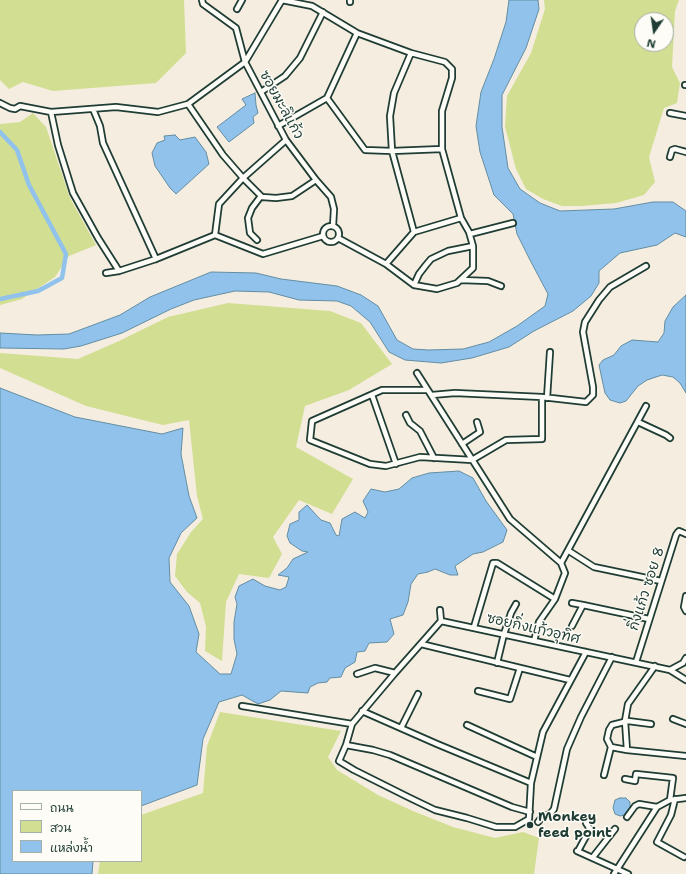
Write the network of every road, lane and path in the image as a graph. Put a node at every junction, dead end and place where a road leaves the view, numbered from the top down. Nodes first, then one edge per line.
1 (202, 0) edge
2 (242, 0) edge
3 (237, 9) dead end
4 (323, 12) junction
5 (357, 33) junction
6 (411, 53) junction
7 (245, 62) junction
8 (261, 92) junction
9 (327, 98) junction
10 (0, 102) edge
11 (188, 104) junction
12 (93, 109) junction
13 (51, 112) junction
14 (670, 112) dead end
15 (686, 116) edge
16 (278, 126) junction
17 (286, 140) junction
18 (442, 149) junction
19 (392, 151) junction
20 (686, 152) edge
21 (670, 157) dead end
22 (243, 178) junction
23 (316, 180) junction
24 (261, 196) junction
25 (461, 218) junction
26 (513, 223) dead end
27 (332, 226) junction
28 (414, 232) junction
29 (470, 234) junction
30 (215, 235) junction
31 (324, 236) junction
32 (338, 238) junction
33 (257, 240) dead end
34 (473, 246) junction
35 (156, 259) junction
36 (386, 264) junction
37 (646, 266) dead end
38 (119, 271) junction
39 (106, 274) dead end
40 (461, 280) junction
41 (414, 286) junction
42 (501, 286) dead end
43 (550, 352) dead end
44 (417, 373) dead end
45 (427, 390) junction
46 (372, 395) junction
47 (432, 395) junction
48 (542, 397) junction
49 (547, 398) junction
50 (646, 406) dead end
51 (406, 415) dead end
52 (477, 422) dead end
53 (638, 422) junction
54 (670, 438) dead end
55 (462, 444) junction
56 (434, 458) junction
57 (472, 460) junction
58 (396, 464) junction
59 (686, 534) edge
60 (569, 551) junction
61 (561, 563) junction
62 (661, 581) junction
63 (686, 596) edge
64 (555, 599) junction
65 (572, 603) dead end
66 (516, 604) dead end
67 (583, 605) junction
68 (440, 610) dead end
69 (686, 611) edge
70 (648, 619) junction
71 (441, 622) junction
72 (572, 626) dead end
73 (474, 628) junction
74 (504, 634) junction
75 (534, 641) junction
76 (421, 644) junction
77 (586, 652) junction
78 (612, 657) junction
79 (686, 658) edge
80 (636, 662) junction
81 (497, 663) junction
82 (655, 666) junction
83 (520, 668) junction
84 (670, 670) junction
85 (394, 673) junction
86 (357, 674) dead end
87 (570, 680) junction
88 (686, 680) edge
89 (478, 691) dead end
90 (418, 694) dead end
91 (242, 706) dead end
92 (362, 711) junction
93 (673, 719) dead end
94 (625, 722) junction
95 (352, 724) junction
96 (651, 724) dead end
97 (686, 724) edge
98 (467, 725) dead end
99 (401, 728) junction
100 (346, 744) junction
101 (611, 747) junction
102 (627, 750) junction
103 (686, 756) edge
104 (537, 757) junction
105 (604, 775) dead end
106 (625, 779) dead end
107 (531, 783) junction
108 (686, 798) edge
109 (673, 799) junction
110 (657, 807) junction
111 (530, 812) junction
112 (627, 817) dead end
113 (588, 820) dead end
114 (538, 822) dead end
115 (615, 829) dead end
116 (593, 857) junction
117 (684, 857) dead end
118 (618, 868) junction
119 (614, 874) edge
120 (628, 874) edge

1 - 7 street, ซอยมะลิแก้ว
2 - 3 street
4 - 5 street
4 - 7 street
4 - 8 street
5 - 6 street
5 - 9 street
6 - 18 street
6 - 19 street
7 - 8 street, ซอยมะลิแก้ว
7 - 11 street
8 - 16 street, ซอยมะลิแก้ว
9 - 16 street
9 - 19 street
10 - 13 street
11 - 12 street
11 - 22 street
12 - 13 street
12 - 35 street
13 - 38 street
14 - 15 street
16 - 17 street, ซอยมะลิแก้ว
17 - 22 street
17 - 23 street, ซอยมะลิแก้ว
18 - 19 street
18 - 25 street
19 - 28 street
20 - 21 street
22 - 24 street
22 - 30 street
23 - 24 street
23 - 27 street, ซอยมะลิแก้ว
24 - 33 street
25 - 28 street
25 - 29 street
26 - 29 street
27 - 31 street
27 - 32 street
28 - 36 street
29 - 34 street
30 - 31 street
30 - 35 street
31 - 32 street
32 - 36 street
34 - 40 street
34 - 41 street
35 - 38 street
36 - 41 street
37 - 49 street
38 - 39 street
40 - 41 street
40 - 42 street
43 - 49 street
44 - 45 street
45 - 46 street
45 - 47 street
46 - 58 street
46 - 58 street
47 - 48 street
47 - 55 street
48 - 49 street
48 - 57 street
50 - 53 street
51 - 56 street
52 - 55 street
53 - 54 street
53 - 60 street
55 - 57 street
56 - 57 street
56 - 58 street
57 - 61 street
59 - 62 street, กิ่งแก้ว ซอย 8
60 - 61 street
60 - 62 street
61 - 64 street
62 - 70 street, กิ่งแก้ว ซอย 8
63 - 69 street
64 - 73 street
64 - 75 street
65 - 67 street
66 - 74 street
67 - 70 street
67 - 72 street
68 - 71 street
70 - 80 street, กิ่งแก้ว ซอย 8
71 - 73 street, ซอยกิ่งแก้วอุทิศ
71 - 76 street
73 - 74 street, ซอยกิ่งแก้วอุทิศ
74 - 75 street, ซอยกิ่งแก้วอุทิศ
74 - 81 street
75 - 77 street, ซอยกิ่งแก้วอุทิศ
76 - 81 street
76 - 85 street
77 - 78 street, ซอยกิ่งแก้วอุทิศ
77 - 87 street
78 - 80 street, ซอยกิ่งแก้วอุทิศ
78 - 114 street
79 - 84 street
80 - 82 street, ซอยกิ่งแก้วอุทิศ
81 - 83 street
82 - 84 street, ซอยกิ่งแก้วอุทิศ
82 - 94 street
83 - 87 street
83 - 89 street
84 - 88 street, ซอยกิ่งแก้วอุทิศ
85 - 86 street
85 - 92 street
87 - 104 street
90 - 99 street
91 - 95 street
92 - 95 street
92 - 99 street
93 - 97 street
94 - 96 street
94 - 101 street
94 - 102 street
95 - 100 street
98 - 104 street
99 - 107 street
100 - 111 street
100 - 111 street
101 - 102 street
101 - 105 street
102 - 103 street
104 - 107 street
106 - 109 street
107 - 111 street
108 - 109 street
109 - 110 street
109 - 117 street
110 - 112 street
110 - 118 street
113 - 116 street
115 - 116 street
116 - 118 street
118 - 119 street
118 - 120 street

